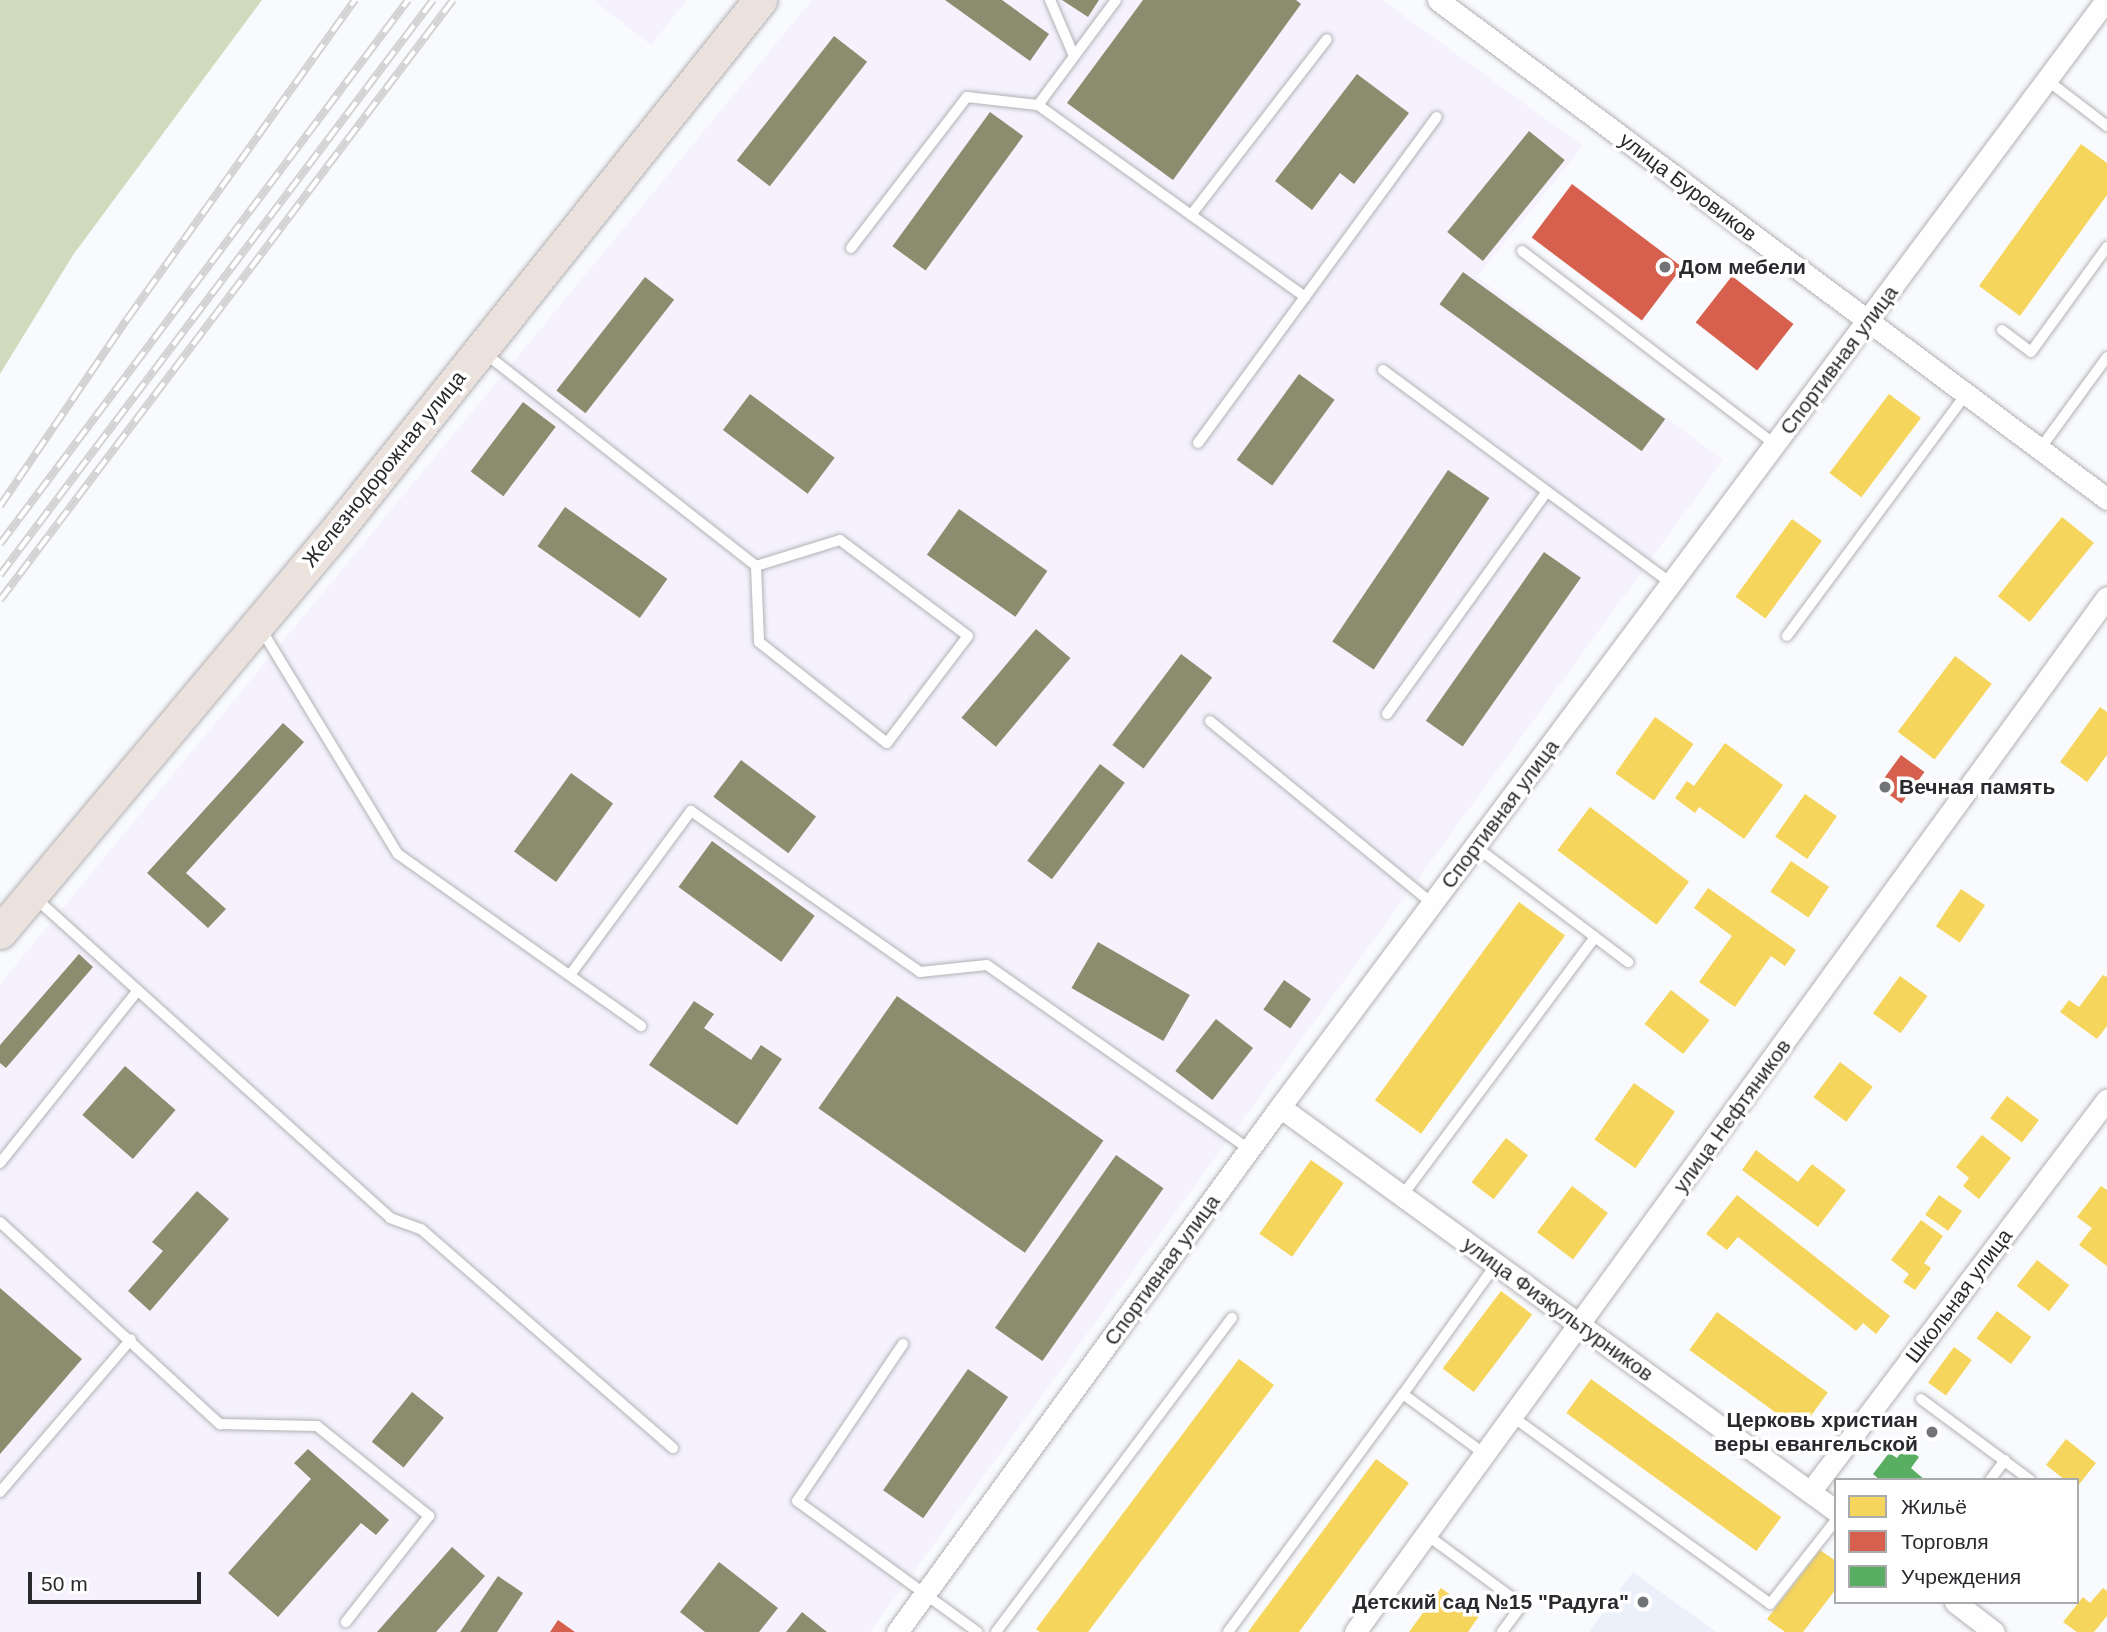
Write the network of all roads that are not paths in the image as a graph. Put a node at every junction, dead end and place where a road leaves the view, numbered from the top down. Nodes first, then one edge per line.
1 (760, 0) edge
2 (1050, 0) edge
3 (1116, 0) edge
4 (1438, 0) edge
5 (2106, 0) edge
6 (1326, 39) dead end
7 (1074, 57) junction
8 (2047, 80) junction
9 (1038, 105) junction
10 (1437, 117) dead end
11 (2107, 125) edge
12 (1191, 215) junction
13 (2107, 247) edge
14 (851, 248) dead end
15 (1522, 251) dead end
16 (1305, 297) junction
17 (1868, 322) junction
18 (2002, 330) dead end
19 (480, 350) junction
20 (2107, 356) edge
21 (1383, 370) dead end
22 (1966, 394) junction
23 (1198, 443) dead end
24 (1776, 445) junction
25 (2040, 449) junction
26 (1547, 491) junction
27 (2107, 499) edge
28 (756, 566) junction
29 (1672, 584) junction
30 (2107, 597) edge
31 (258, 624) junction
32 (1787, 636) dead end
33 (1387, 714) dead end
34 (1210, 720) dead end
35 (1476, 846) junction
36 (32, 894) junction
37 (1433, 904) junction
38 (0, 932) edge
39 (1595, 937) junction
40 (1628, 962) dead end
41 (570, 975) junction
42 (138, 990) junction
43 (641, 1026) dead end
44 (2107, 1100) edge
45 (1280, 1107) junction
46 (1250, 1150) junction
47 (0, 1163) edge
48 (1402, 1196) junction
49 (0, 1222) edge
50 (1496, 1264) junction
51 (1232, 1318) dead end
52 (1581, 1326) junction
53 (131, 1339) junction
54 (903, 1344) dead end
55 (1403, 1394) junction
56 (1922, 1399) dead end
57 (1513, 1417) junction
58 (673, 1448) dead end
59 (1486, 1455) junction
60 (2005, 1460) junction
61 (1992, 1478) edge
62 (2027, 1478) edge
63 (0, 1492) edge
64 (1810, 1492) junction
65 (1834, 1510) edge
66 (1834, 1523) edge
67 (1427, 1535) junction
68 (925, 1595) junction
69 (1968, 1606) edge
70 (346, 1622) dead end
71 (897, 1632) edge
72 (977, 1632) edge
73 (996, 1632) edge
74 (1228, 1632) edge
75 (1355, 1632) edge
76 (1503, 1632) edge
77 (1994, 1632) edge

1 - 19 main road, Железнодорожная улица
2 - 7 lane
3 - 7 lane
4 - 17 street, улица Буровиков
5 - 8 street, Спортивная улица
6 - 12 lane
7 - 9 lane
8 - 11 lane
8 - 17 street, Спортивная улица
9 - 12 lane
9 - 14 lane
10 - 16 lane
12 - 16 lane
13 - 18 lane
15 - 24 lane
16 - 23 lane
17 - 22 street, улица Буровиков
17 - 24 street, Спортивная улица
19 - 28 lane
19 - 31 main road, Железнодорожная улица
20 - 25 lane
21 - 26 lane
22 - 25 street, улица Буровиков
22 - 32 lane
24 - 29 street, Спортивная улица
25 - 27 street, улица Буровиков
26 - 29 lane
26 - 33 lane
28 - 28 lane
29 - 35 street, Спортивная улица
30 - 52 street, улица Нефтяников
31 - 36 main road, Железнодорожная улица
31 - 41 lane
34 - 37 lane
35 - 37 street, Спортивная улица
35 - 39 lane
36 - 38 main road, Железнодорожная улица
36 - 42 lane
37 - 45 street, Спортивная улица
39 - 40 lane
39 - 48 lane
41 - 43 lane
41 - 46 lane
42 - 47 lane
42 - 58 lane
44 - 64 street, Школьная улица
45 - 46 street, Спортивная улица
45 - 48 street, улица Физкультурников
46 - 68 street, Спортивная улица
48 - 50 street, улица Физкультурников
49 - 53 lane
50 - 52 street, улица Физкультурников
50 - 55 lane
51 - 73 lane
52 - 57 street, улица Нефтяников
52 - 64 street, улица Физкультурников
53 - 63 lane
53 - 70 lane
54 - 68 lane
55 - 59 lane
55 - 74 lane
56 - 60 lane
57 - 59 street, улица Нефтяников
57 - 66 lane
59 - 67 street, улица Нефтяников
60 - 61 lane
60 - 62 lane
64 - 65 street, улица Физкультурников
67 - 75 street, улица Нефтяников
67 - 76 lane
68 - 71 street, Спортивная улица
68 - 72 lane
69 - 77 street

